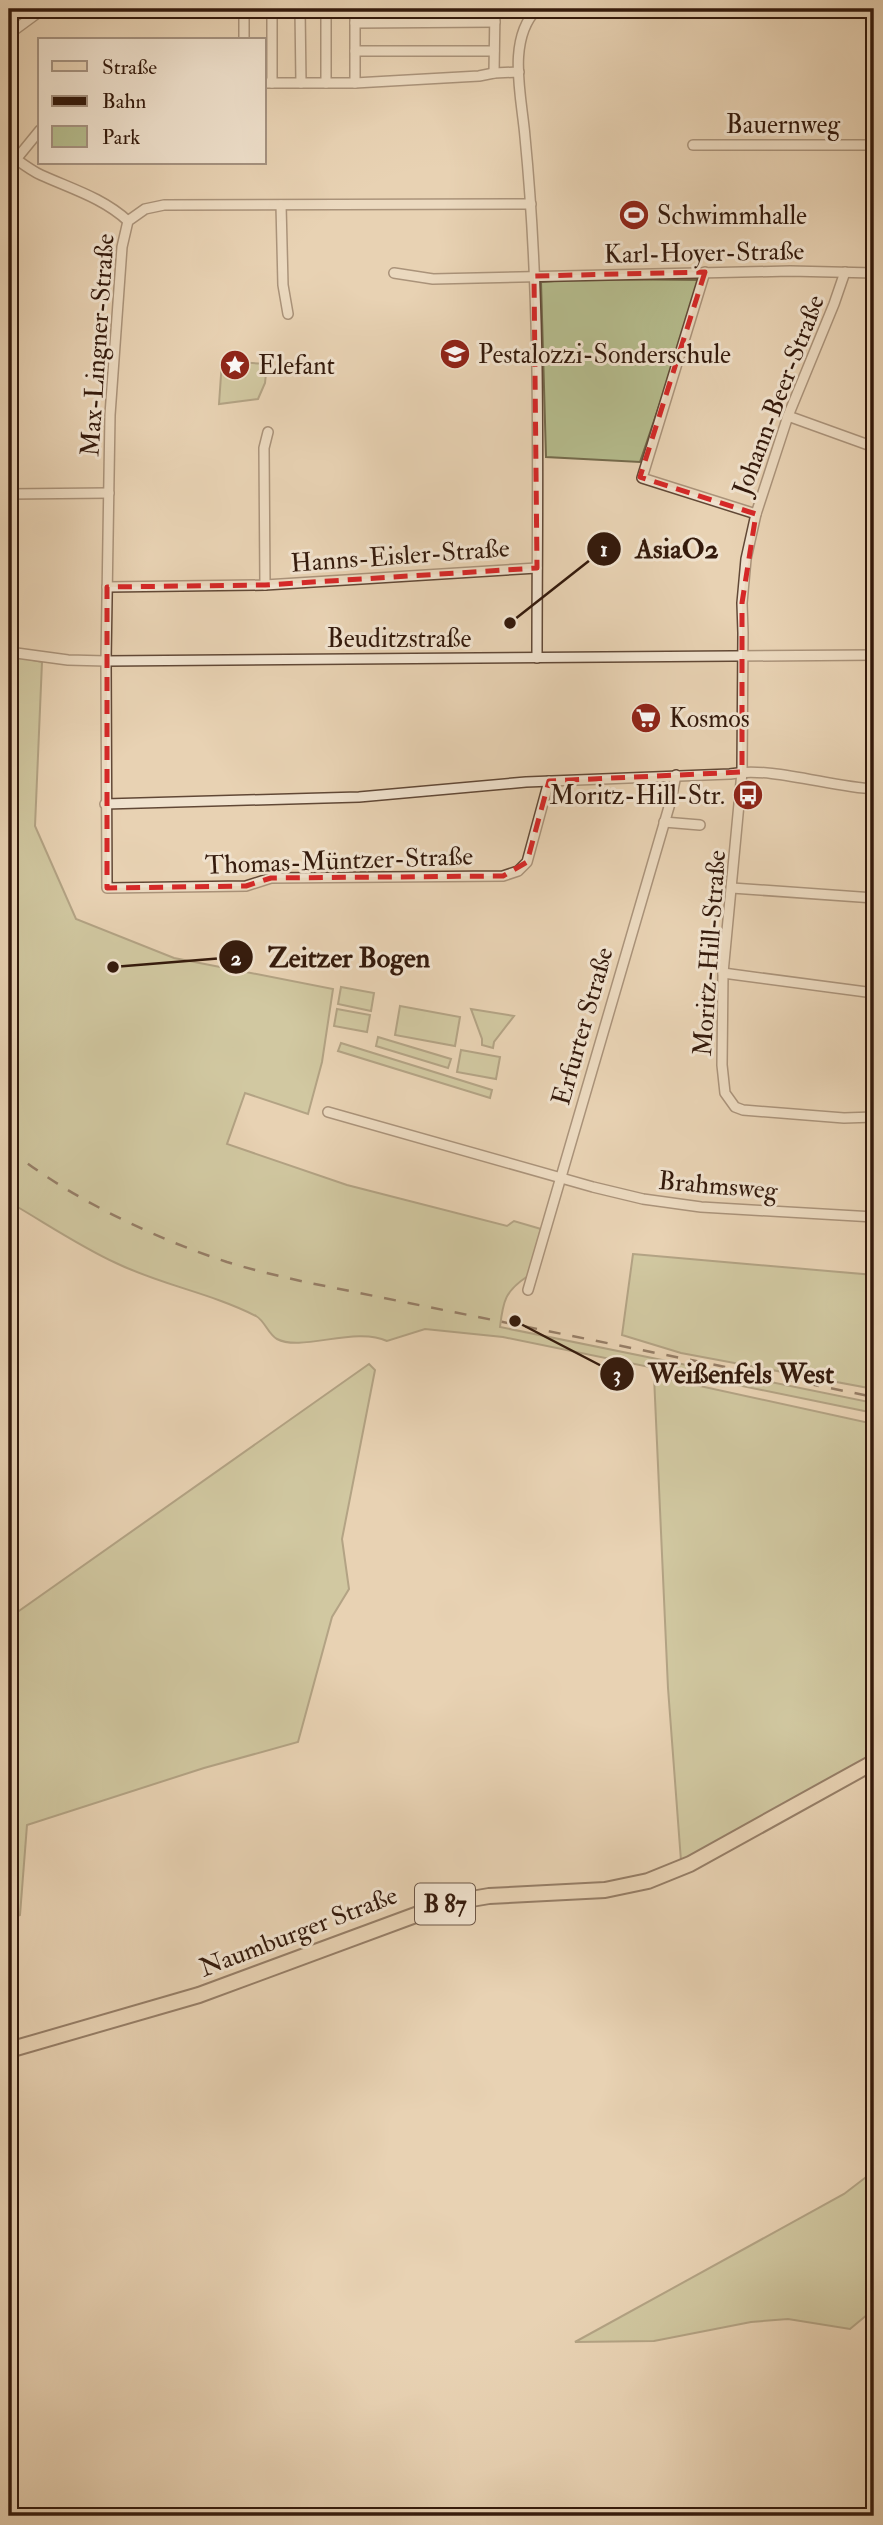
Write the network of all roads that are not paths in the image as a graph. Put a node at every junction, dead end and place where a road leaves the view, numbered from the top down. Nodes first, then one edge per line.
1 (43, 9) edge
2 (244, 9) edge
3 (272, 9) edge
4 (300, 9) edge
5 (327, 9) edge
6 (355, 9) edge
7 (495, 9) edge
8 (535, 10) edge
9 (355, 23) junction
10 (495, 23) junction
11 (9, 34) edge
12 (244, 38) edge
13 (355, 51) junction
14 (495, 51) junction
15 (519, 72) junction
16 (494, 73) junction
17 (268, 83) edge
18 (301, 83) junction
19 (326, 83) junction
20 (355, 83) junction
21 (38, 132) edge
22 (693, 145) dead end
23 (874, 145) edge
24 (12, 157) edge
25 (9, 168) edge
26 (531, 204) junction
27 (281, 205) junction
28 (128, 221) junction
29 (705, 272) junction
30 (845, 272) junction
31 (874, 273) edge
32 (394, 274) dead end
33 (534, 276) junction
34 (288, 314) dead end
35 (788, 416) junction
36 (268, 432) dead end
37 (874, 447) edge
38 (109, 493) junction
39 (9, 495) edge
40 (756, 514) junction
41 (537, 568) junction
42 (265, 585) junction
43 (107, 587) junction
44 (9, 652) edge
45 (874, 655) edge
46 (743, 657) junction
47 (537, 658) junction
48 (106, 661) junction
49 (742, 772) junction
50 (676, 775) junction
51 (549, 781) junction
52 (874, 789) edge
53 (105, 804) junction
54 (664, 822) junction
55 (700, 825) dead end
56 (107, 888) joint
57 (732, 888) junction
58 (874, 898) edge
59 (723, 973) junction
60 (874, 993) edge
61 (328, 1112) dead end
62 (874, 1117) edge
63 (560, 1176) junction
64 (874, 1217) edge
65 (528, 1290) dead end
66 (874, 1762) edge
67 (9, 2050) edge

1 - 11 street
2 - 12 street
3 - 17 street
4 - 18 street
5 - 19 street
6 - 9 street
7 - 10 street
8 - 15 street
9 - 10 street
9 - 13 street
10 - 14 street
13 - 14 street
13 - 20 street
14 - 16 street
15 - 16 street
15 - 26 street
16 - 20 street
17 - 18 street
18 - 19 street
19 - 20 street
21 - 24 street
22 - 23 street, Bauernweg
24 - 25 street
24 - 28 street
26 - 27 street
26 - 33 street
27 - 28 street, Max-Lingner-Straße
27 - 34 street
28 - 38 street, Max-Lingner-Straße
29 - 30 street, Karl-Hoyer-Straße
29 - 33 street, Karl-Hoyer-Straße
29 - 40 street
30 - 31 street, Karl-Hoyer-Straße
30 - 35 street, Johann-Beer-Straße
32 - 33 street, Karl-Hoyer-Straße
33 - 41 street
35 - 37 street
35 - 40 street, Johann-Beer-Straße
36 - 42 street, Hanns-Eisler-Straße
38 - 39 street, Max-Lingner-Straße
38 - 43 street, Max-Lingner-Straße
40 - 46 street, Johann-Beer-Straße
41 - 42 street, Hanns-Eisler-Straße
41 - 47 street
42 - 43 street, Hanns-Eisler-Straße
43 - 48 street, Max-Lingner-Straße
44 - 48 street, Beuditzstraße
45 - 46 street, Beuditzstraße
46 - 47 street, Beuditzstraße
46 - 49 street, Moritz-Hill-Straße
47 - 48 street, Beuditzstraße
48 - 53 street, Max-Lingner-Straße
49 - 50 street
49 - 52 street
49 - 57 street, Moritz-Hill-Straße
50 - 51 street
50 - 54 street, Erfurter Straße
51 - 53 street
51 - 56 street, Thomas-Müntzer-Straße
53 - 56 street, Max-Lingner-Straße
54 - 55 street
54 - 63 street, Erfurter Straße
57 - 58 street
57 - 59 street, Moritz-Hill-Straße
59 - 60 street
59 - 62 street, Moritz-Hill-Straße
61 - 63 street, Brahmsweg
63 - 64 street, Brahmsweg
63 - 65 street, Erfurter Straße
66 - 67 main road, Naumburger Straße / B 87

